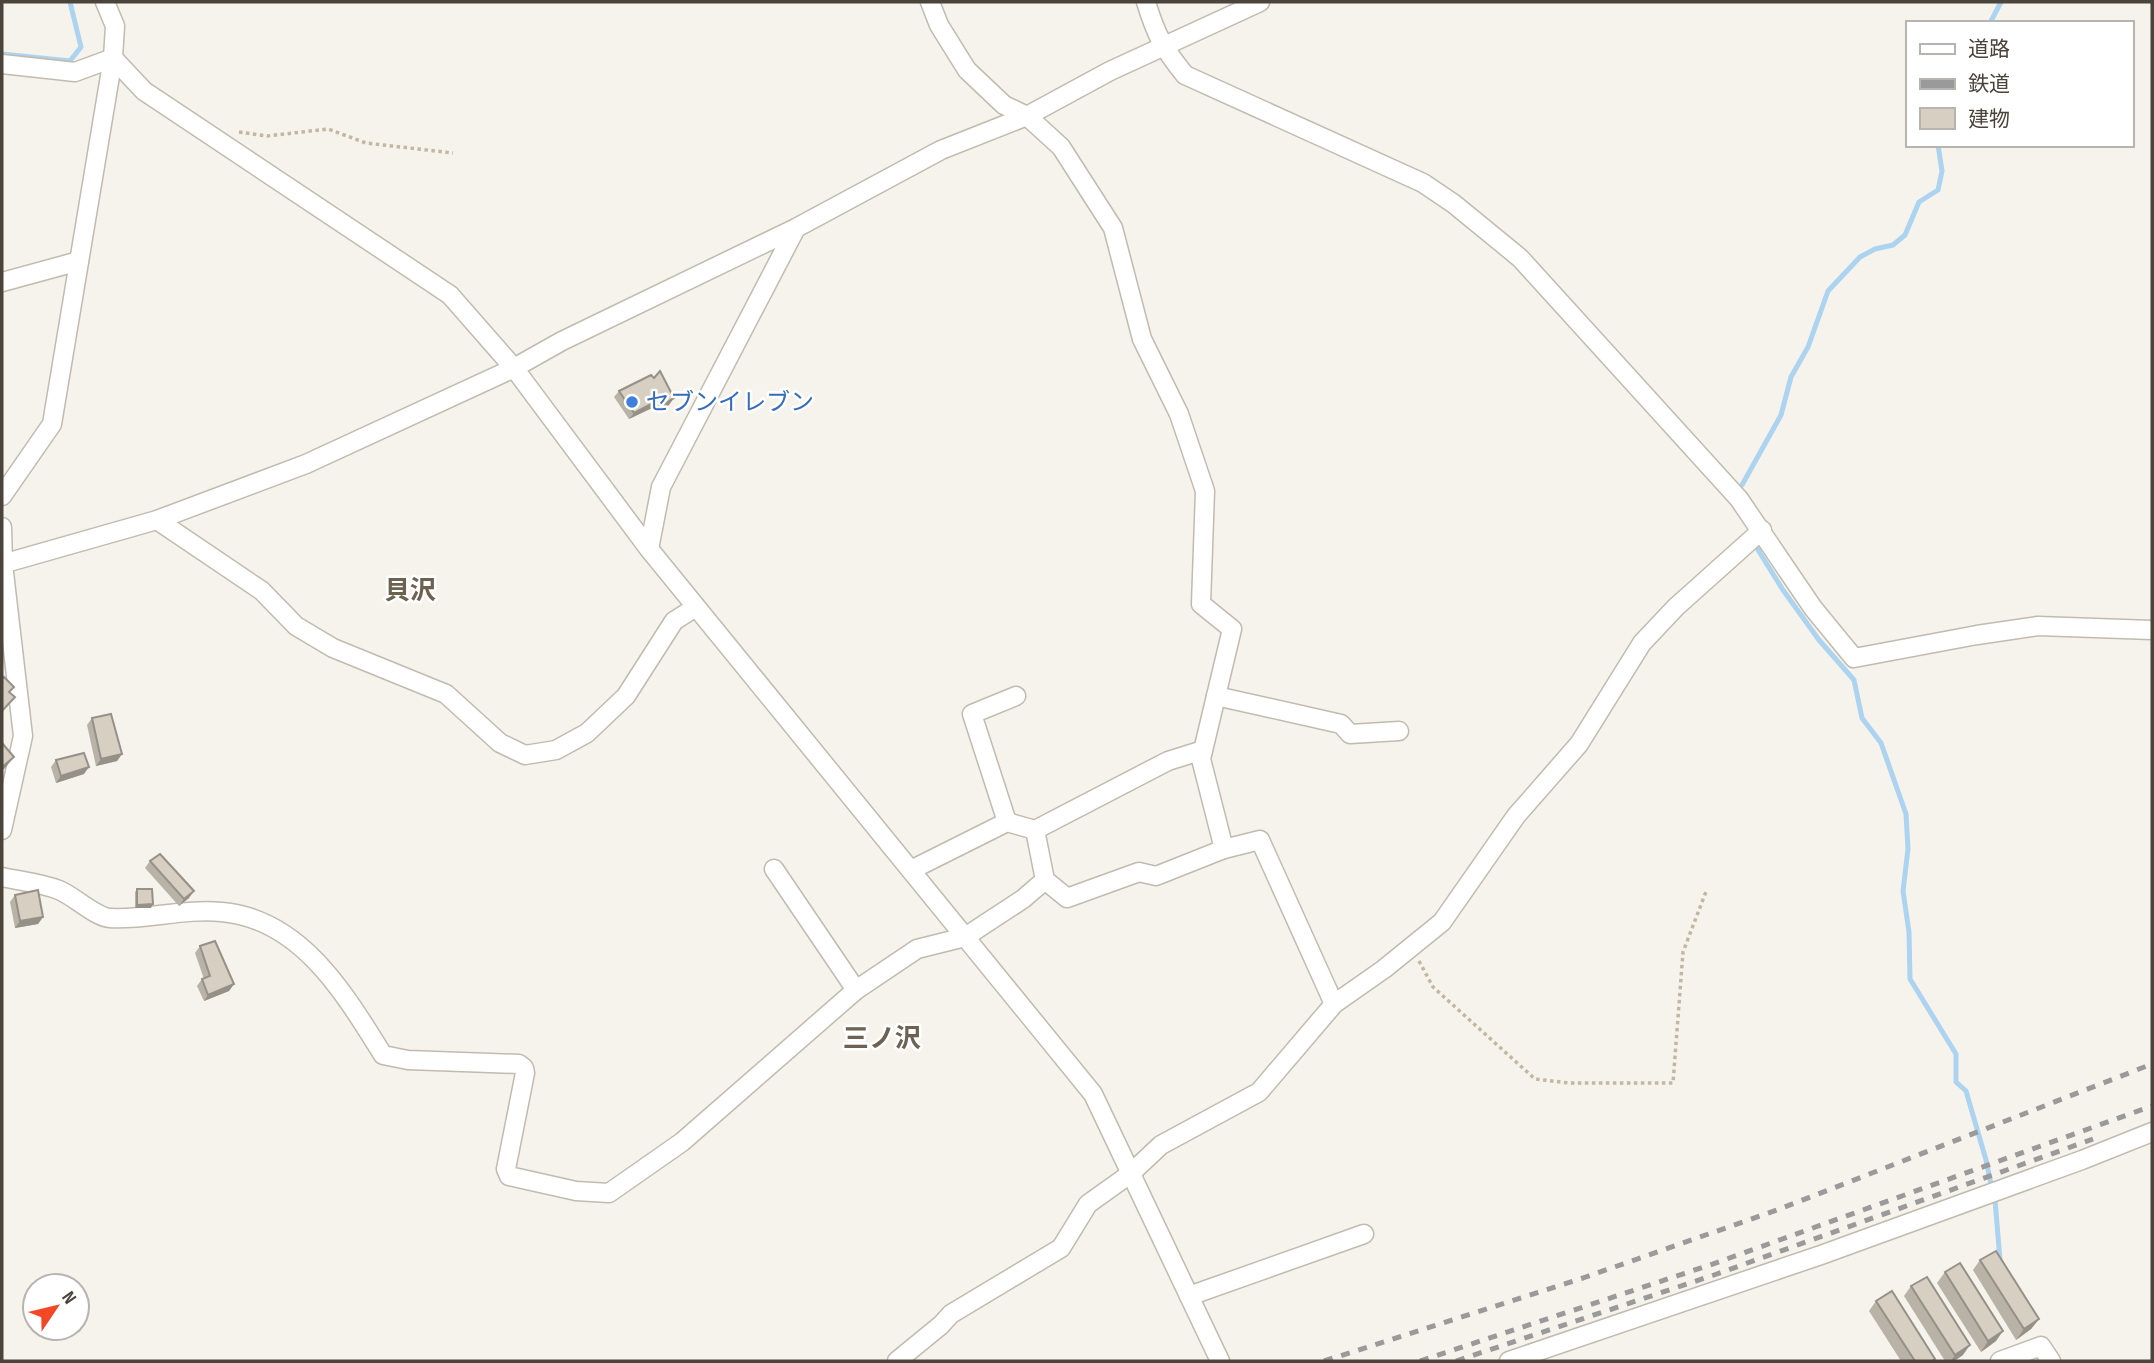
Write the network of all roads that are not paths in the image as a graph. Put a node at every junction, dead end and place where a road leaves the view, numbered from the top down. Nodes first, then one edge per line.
1 (104, 2) edge
2 (930, 2) edge
3 (1146, 2) edge
4 (1260, 2) edge
5 (1163, 48) junction
6 (113, 58) junction
7 (2, 64) edge
8 (1027, 116) junction
9 (796, 228) junction
10 (79, 261) junction
11 (2, 282) edge
12 (514, 368) junction
13 (2, 496) edge
14 (157, 520) junction
15 (2, 527) edge
16 (1762, 530) junction
17 (649, 549) junction
18 (2, 564) edge
19 (696, 607) junction
20 (2152, 630) edge
21 (1016, 696) dead end
22 (1216, 696) junction
23 (1399, 732) dead end
24 (1203, 750) junction
25 (1007, 822) junction
26 (2, 830) edge
27 (1035, 830) junction
28 (1224, 849) junction
29 (774, 869) dead end
30 (911, 870) junction
31 (2, 877) edge
32 (1045, 880) junction
33 (965, 937) junction
34 (856, 990) junction
35 (1334, 1004) junction
36 (2152, 1132) edge
37 (1130, 1174) junction
38 (1364, 1234) dead end
39 (1189, 1296) junction
40 (897, 1361) edge
41 (1220, 1361) edge
42 (1509, 1361) edge
43 (2000, 1361) edge
44 (2051, 1361) edge

1 - 6 street
2 - 8 street
3 - 5 street
4 - 5 street
5 - 8 street
5 - 16 street
6 - 7 street
6 - 10 street
6 - 12 street
8 - 9 street
8 - 22 street
9 - 12 street
9 - 17 street
10 - 11 street
10 - 13 street
12 - 14 street
12 - 17 street
14 - 18 street
14 - 19 street
15 - 18 street
16 - 20 street
16 - 35 street
17 - 19 street
18 - 26 street
19 - 30 street
21 - 25 street
22 - 23 street
22 - 24 street
24 - 27 street
24 - 28 street
25 - 27 street
25 - 30 street
27 - 32 street
28 - 32 street
28 - 35 street
29 - 34 street
30 - 33 street
31 - 34 street
32 - 33 street
33 - 34 street
33 - 37 street
35 - 37 street
36 - 42 street
37 - 39 street
37 - 40 street
38 - 39 street
39 - 41 street
43 - 44 street

